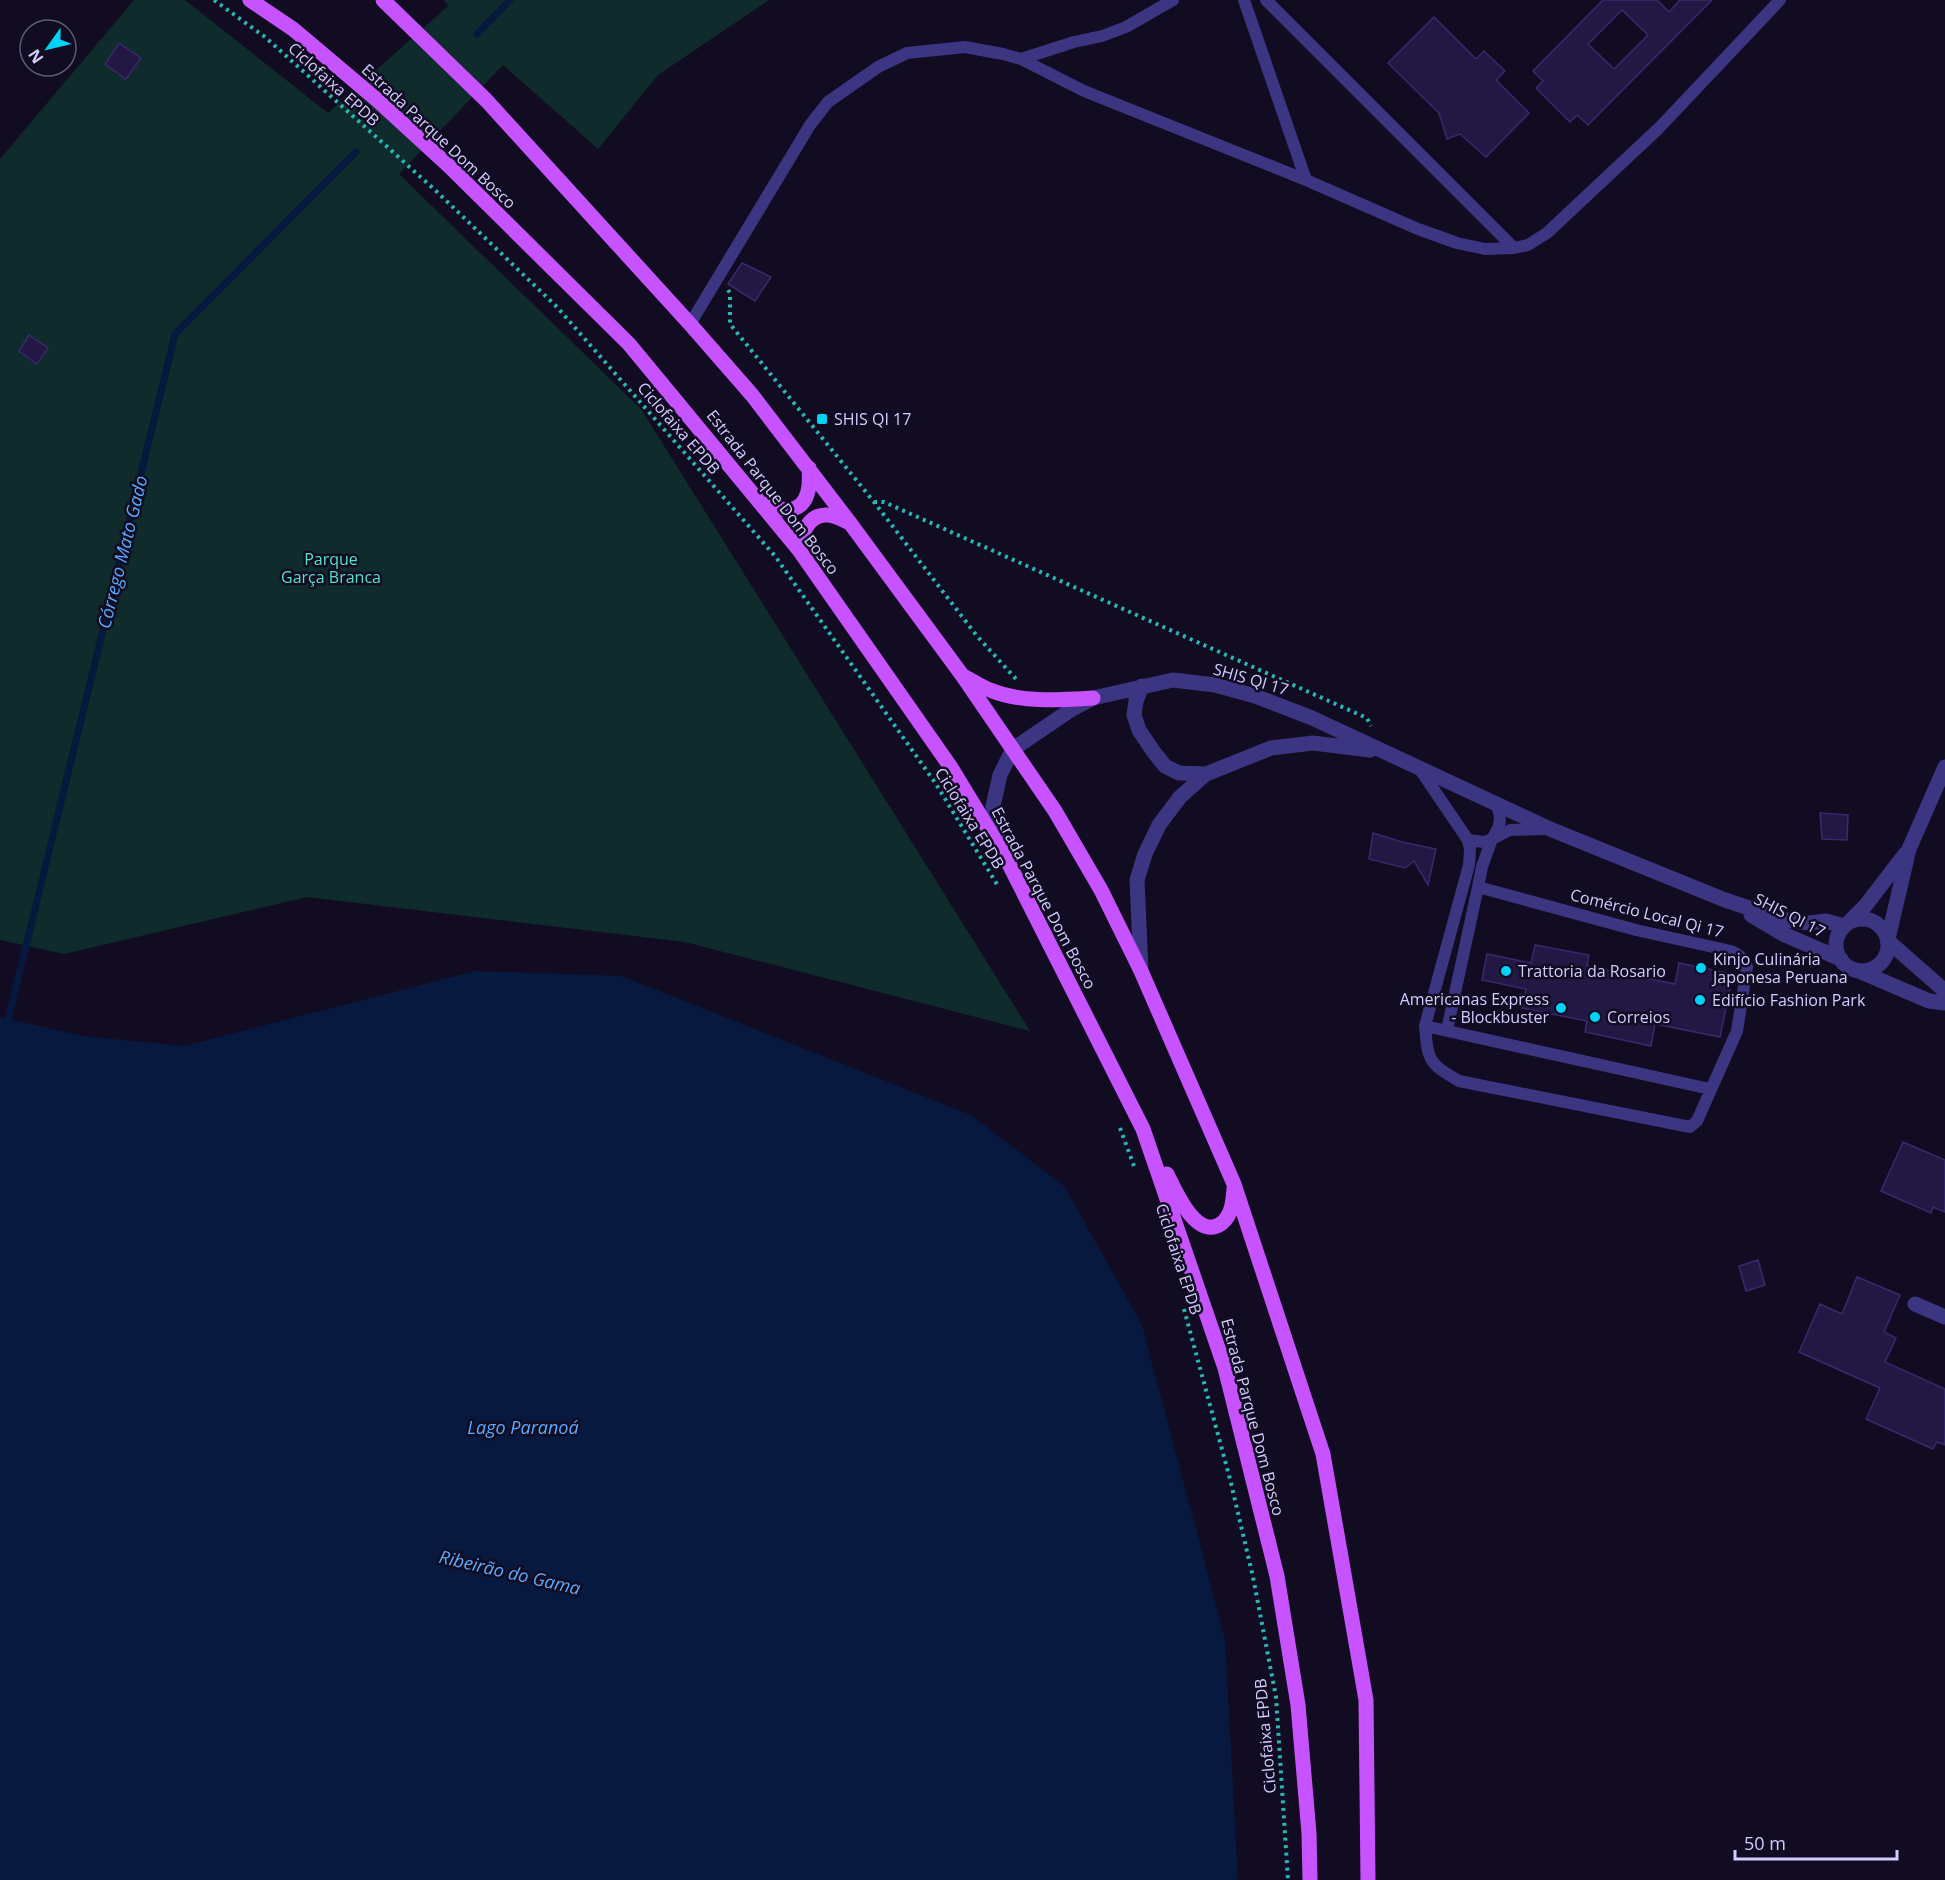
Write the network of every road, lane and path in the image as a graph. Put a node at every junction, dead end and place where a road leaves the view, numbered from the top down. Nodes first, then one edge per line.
1 (214, 0) edge
2 (250, 0) edge
3 (383, 0) edge
4 (1173, 0) edge
5 (1244, 0) edge
6 (1266, 0) edge
7 (1780, 0) edge
8 (1021, 59) junction
9 (1306, 180) junction
10 (1514, 248) junction
11 (719, 276) junction
12 (690, 324) junction
13 (809, 468) junction
14 (761, 502) junction
15 (874, 502) junction
16 (850, 523) junction
17 (800, 550) junction
18 (962, 675) junction
19 (1142, 686) junction
20 (1093, 698) junction
21 (1039, 699) junction
22 (1013, 749) junction
23 (1385, 752) junction
24 (1945, 767) edge
25 (1419, 768) junction
26 (1206, 774) junction
27 (1496, 804) junction
28 (1550, 829) junction
29 (1492, 839) junction
30 (1468, 840) junction
31 (1909, 849) junction
32 (1006, 858) junction
33 (1478, 887) junction
34 (1001, 892) dead end
35 (1725, 900) junction
36 (1847, 923) junction
37 (1888, 940) junction
38 (1840, 959) junction
39 (1141, 971) junction
40 (1859, 971) junction
41 (1945, 991) edge
42 (1945, 1003) edge
43 (1425, 1026) junction
44 (1447, 1030) junction
45 (1710, 1089) junction
46 (1118, 1122) dead end
47 (1143, 1129) junction
48 (1137, 1175) dead end
49 (1234, 1184) junction
50 (1915, 1304) dead end
51 (1182, 1305) dead end
52 (1945, 1317) edge
53 (1368, 1878) edge
54 (1288, 1880) edge
55 (1310, 1880) edge

1 - 34 path, Ciclofaixa EPDB
2 - 14 main road, Estrada Parque Dom Bosco
3 - 12 main road
4 - 8 lane
5 - 9 lane
6 - 10 lane
7 - 10 lane
8 - 9 lane
8 - 11 lane
9 - 10 lane
11 - 12 lane
11 - 15 path
12 - 13 main road
13 - 14 main road
13 - 16 main road
14 - 17 main road, Estrada Parque Dom Bosco
15 - 21 path
15 - 23 path
16 - 17 main road
16 - 18 main road
17 - 32 main road, Estrada Parque Dom Bosco
18 - 21 main road
18 - 22 main road
19 - 20 street, SHIS QI 17
19 - 23 street, SHIS QI 17
19 - 26 street
20 - 21 main road
20 - 22 street, SHIS QI 17
22 - 32 street, SHIS QI 17
22 - 39 main road
23 - 25 street, SHIS QI 17
23 - 26 street, SHIS QI 17
24 - 31 street, SHIS QI 17
25 - 27 street, SHIS QI 17
25 - 30 lane
26 - 39 street, SHIS QI 17
27 - 28 street, SHIS QI 17
27 - 29 lane
28 - 29 lane
28 - 35 street, SHIS QI 17
29 - 30 lane
29 - 33 lane
30 - 43 lane, Comércio Local Qi 17
31 - 36 street, SHIS QI 17
31 - 37 street, SHIS QI 17
32 - 47 main road, Estrada Parque Dom Bosco
33 - 44 lane
33 - 45 lane, Comércio Local Qi 17
35 - 36 street, SHIS QI 17
35 - 38 street, SHIS QI 17
36 - 37 street
36 - 38 street
37 - 40 street
37 - 41 street
38 - 40 street
39 - 49 main road
40 - 42 street
43 - 44 lane
43 - 45 lane, Comércio Local Qi 17
44 - 45 lane
46 - 48 path
47 - 49 main road
47 - 55 main road, Estrada Parque Dom Bosco
49 - 53 main road
50 - 52 street
51 - 54 path, Ciclofaixa EPDB

